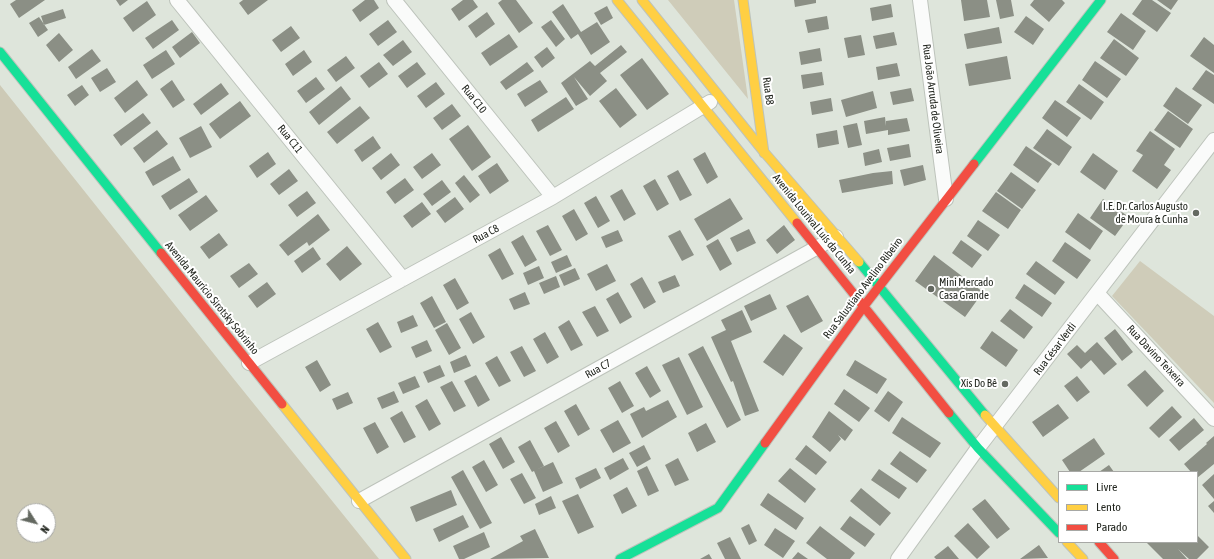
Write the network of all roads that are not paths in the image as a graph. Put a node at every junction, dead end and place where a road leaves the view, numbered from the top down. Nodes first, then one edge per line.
1 (177, 0) edge
2 (394, 0) edge
3 (617, 0) edge
4 (642, 0) edge
5 (743, 0) edge
6 (920, 0) edge
7 (1097, 3) edge
8 (0, 52) edge
9 (718, 96) junction
10 (703, 108) junction
11 (1214, 140) edge
12 (764, 152) junction
13 (768, 185) junction
14 (553, 197) junction
15 (946, 199) junction
16 (836, 237) junction
17 (817, 248) junction
18 (403, 278) junction
19 (880, 286) junction
20 (1097, 293) junction
21 (864, 306) junction
22 (249, 363) junction
23 (1214, 419) edge
24 (995, 427) junction
25 (978, 448) junction
26 (1058, 497) edge
27 (359, 501) junction
28 (1058, 532) edge
29 (1068, 543) edge
30 (1100, 543) edge
31 (406, 559) edge
32 (620, 559) edge
33 (898, 559) edge
34 (1083, 559) edge
35 (1114, 559) edge

1 - 18 street, Rua C11
2 - 14 street, Rua C10
3 - 10 street, Avenida Lourival Luís da Cunha
4 - 9 street, Avenida Lourival Luís da Cunha
5 - 12 street, Rua B8
6 - 15 street, Rua João Arruda de Oliveira
7 - 15 street, Rua Salustiano Avelino Ribeiro
8 - 22 street, Avenida Maurício Sirotsky Sobrinho
9 - 10 street, Rua C8
9 - 12 street, Avenida Lourival Luís da Cunha
10 - 13 street, Avenida Lourival Luís da Cunha
10 - 14 street, Rua C8
11 - 20 street, Rua César Verdi
12 - 13 street, Rua B8
12 - 16 street, Avenida Lourival Luís da Cunha
13 - 17 street, Avenida Lourival Luís da Cunha
14 - 18 street, Rua C8
15 - 19 street, Rua Salustiano Avelino Ribeiro
16 - 17 street, Rua C7
16 - 19 street, Avenida Lourival Luís da Cunha
17 - 21 street, Avenida Lourival Luís da Cunha
17 - 27 street, Rua C7
18 - 22 street, Rua C8
19 - 21 street, Rua Salustiano Avelino Ribeiro
19 - 24 street, Avenida Lourival Luís da Cunha
20 - 23 street, Rua Davino Teixeira
20 - 24 street, Rua César Verdi
21 - 25 street, Avenida Lourival Luís da Cunha
21 - 32 street, Rua Salustiano Avelino Ribeiro
22 - 27 street, Avenida Maurício Sirotsky Sobrinho
24 - 25 street, Rua César Verdi
24 - 26 street, Avenida Lourival Luís da Cunha
25 - 28 street, Avenida Lourival Luís da Cunha
25 - 33 street, Rua César Verdi
27 - 31 street, Avenida Maurício Sirotsky Sobrinho
29 - 34 street
30 - 35 street

